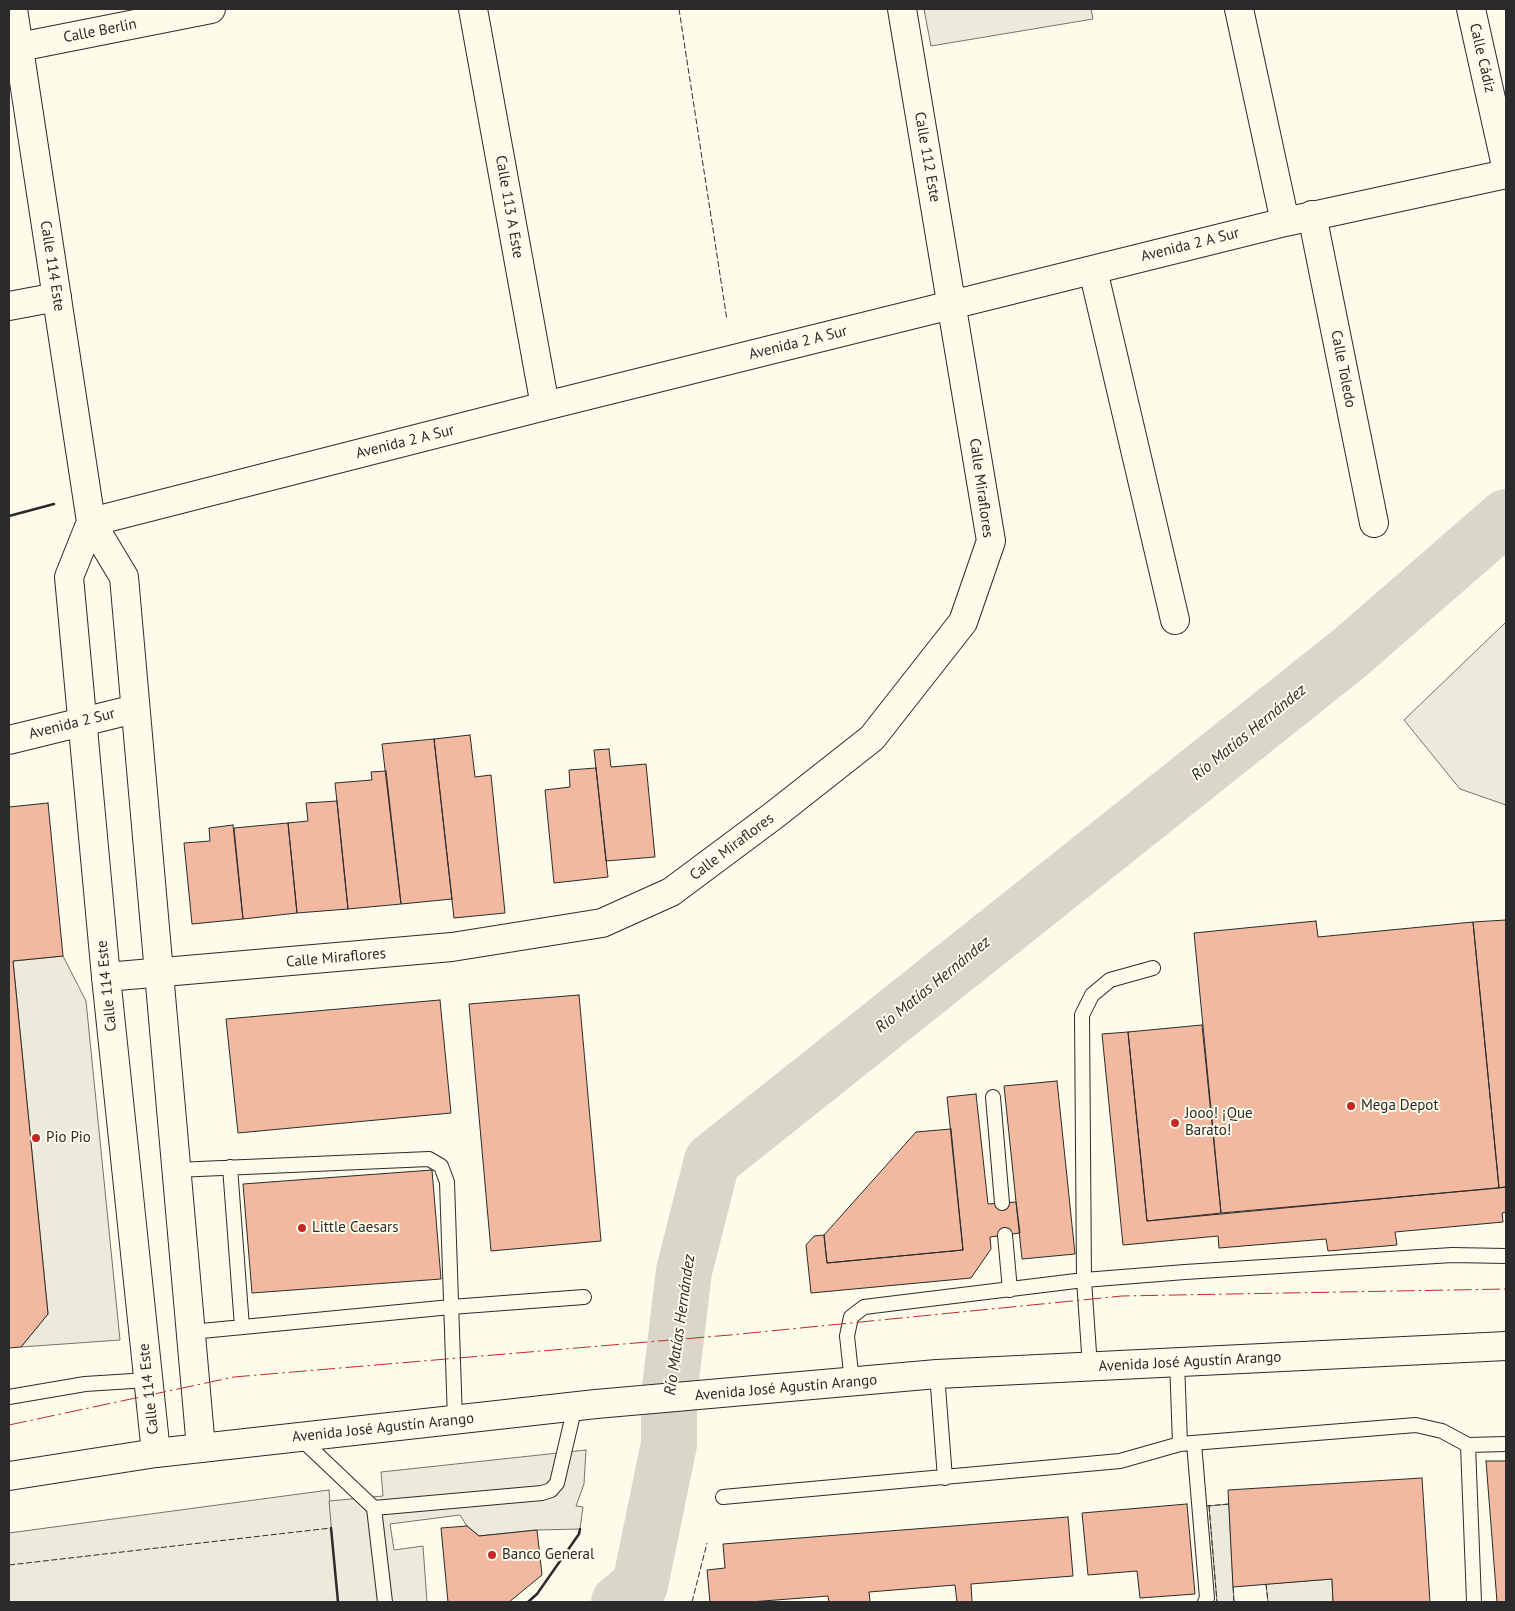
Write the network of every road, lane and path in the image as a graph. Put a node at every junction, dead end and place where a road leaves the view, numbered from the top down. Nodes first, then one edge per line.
1 (13, 9) edge
2 (212, 9) edge
3 (473, 9) edge
4 (902, 9) edge
5 (1239, 9) edge
6 (1470, 9) edge
7 (14, 48) edge
8 (1506, 166) edge
9 (1506, 174) edge
10 (1312, 216) junction
11 (1285, 222) junction
12 (1093, 270) junction
13 (56, 297) junction
14 (953, 305) junction
15 (9, 306) edge
16 (545, 406) junction
17 (91, 522) junction
18 (1374, 523) dead end
19 (1175, 620) dead end
20 (135, 709) junction
21 (84, 721) junction
22 (9, 740) edge
23 (1153, 968) dead end
24 (158, 973) junction
25 (106, 977) junction
26 (992, 1097) dead end
27 (230, 1167) junction
28 (176, 1170) junction
29 (1002, 1203) dead end
30 (1004, 1235) dead end
31 (1506, 1256) edge
32 (1084, 1280) junction
33 (1010, 1290) junction
34 (584, 1297) dead end
35 (451, 1307) junction
36 (242, 1327) junction
37 (191, 1332) junction
38 (1506, 1346) edge
39 (1177, 1361) junction
40 (1090, 1367) junction
41 (937, 1374) junction
42 (148, 1380) junction
43 (852, 1382) junction
44 (9, 1397) edge
45 (586, 1405) junction
46 (455, 1420) junction
47 (298, 1437) junction
48 (1188, 1443) junction
49 (1506, 1444) edge
50 (1468, 1445) junction
51 (201, 1448) junction
52 (156, 1453) junction
53 (9, 1476) edge
54 (945, 1478) junction
55 (723, 1497) dead end
56 (374, 1508) junction
57 (384, 1602) edge
58 (1206, 1602) edge
59 (1474, 1602) edge

1 - 7 street, Calle 114 Este
2 - 7 street, Calle Berlin
3 - 16 street, Calle 113 A Este
4 - 14 street, Calle 112 Este
5 - 11 street
6 - 8 street, Calle Cádiz
7 - 13 street, Calle 114 Este
9 - 10 street, Avenida 2 A Sur
10 - 11 street, Avenida 2 A Sur
10 - 18 street, Calle Toledo
11 - 12 street, Avenida 2 A Sur
12 - 14 street, Avenida 2 A Sur
12 - 19 street
13 - 15 street
13 - 17 street, Calle 114 Este
14 - 16 street, Avenida 2 A Sur
14 - 24 street, Calle Miraflores
16 - 17 street, Avenida 2 A Sur
17 - 20 street, Calle 114 Este
17 - 21 street, Calle 114 Este
20 - 21 street, Avenida 2 Sur
20 - 24 street, Calle 114 Este
21 - 22 street, Avenida 2 Sur
21 - 25 street, Calle 114 Este
23 - 32 lane
24 - 25 street, Calle Miraflores
24 - 28 street, Calle 114 Este
25 - 42 street, Calle 114 Este
26 - 29 lane
27 - 28 lane
27 - 35 lane
27 - 36 lane
28 - 37 street, Calle 114 Este
30 - 33 lane
31 - 32 lane
32 - 33 lane
32 - 40 lane
33 - 43 lane
34 - 35 lane
35 - 36 lane
35 - 46 lane
36 - 37 lane
37 - 51 street, Calle 114 Este
38 - 39 street, Avenida José Agustín Arango
39 - 40 street, Avenida José Agustín Arango
39 - 48 lane
40 - 41 street, Avenida José Agustín Arango
41 - 43 street, Avenida José Agustín Arango
41 - 54 lane
42 - 44 lane
42 - 52 street, Calle 114 Este
43 - 45 street, Avenida José Agustín Arango
45 - 46 street, Avenida José Agustín Arango
45 - 56 lane
46 - 47 street, Avenida José Agustín Arango
47 - 51 street, Avenida José Agustín Arango
47 - 56 lane
48 - 50 lane
48 - 54 lane
48 - 58 lane
49 - 50 lane
50 - 59 lane
51 - 52 street, Avenida José Agustín Arango
52 - 53 street, Avenida José Agustín Arango
54 - 55 lane
56 - 57 lane

